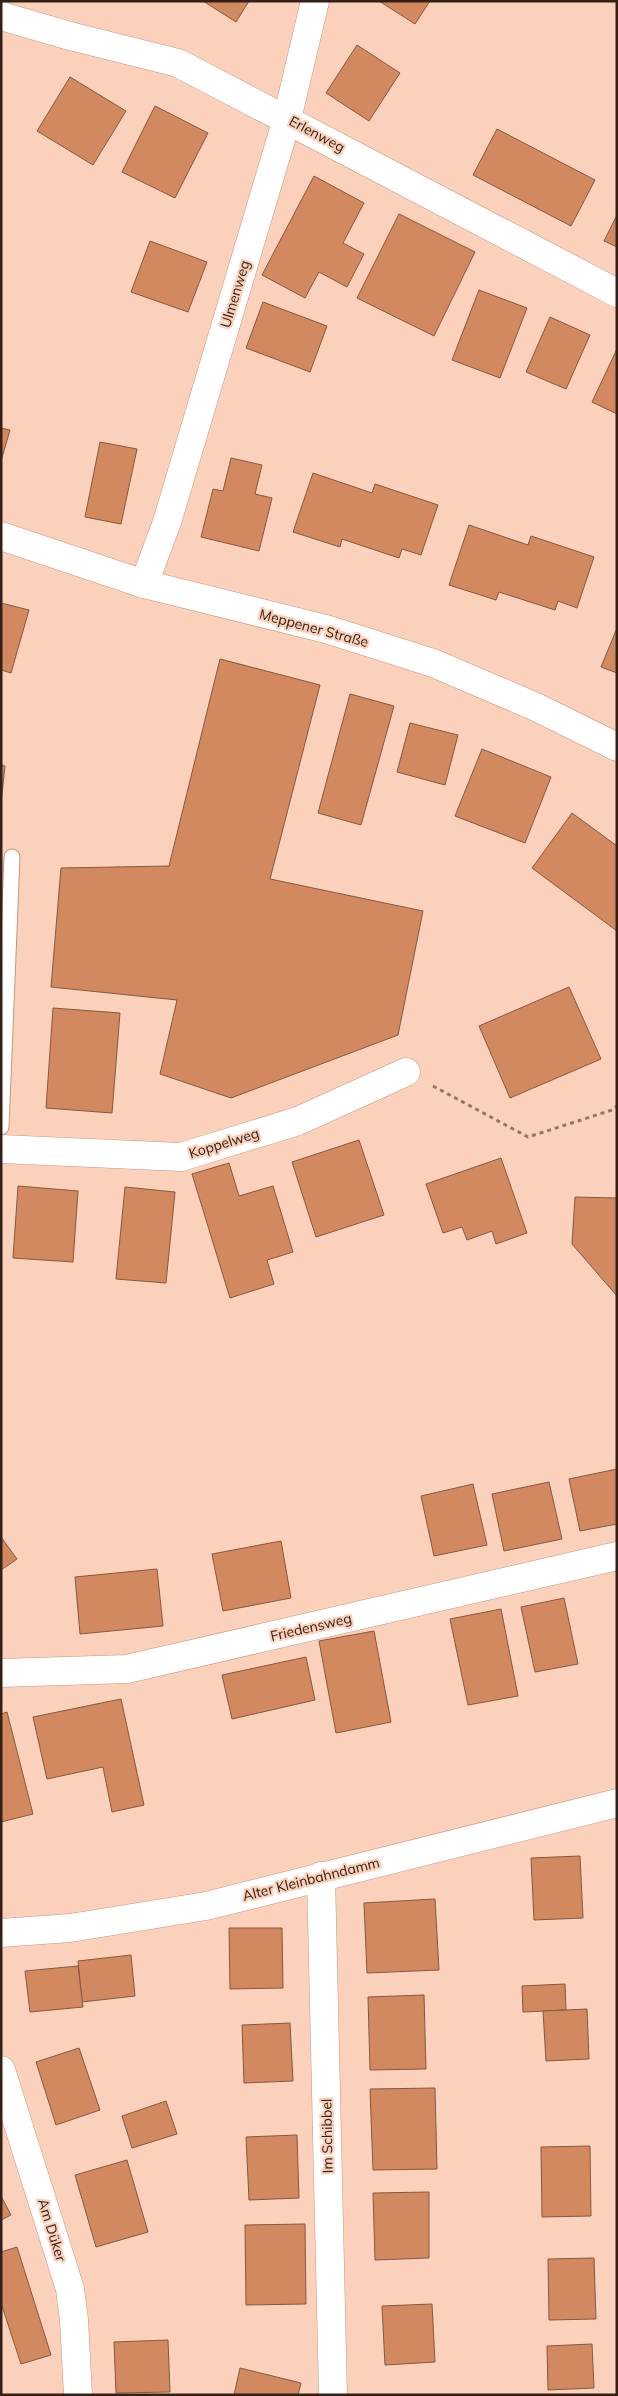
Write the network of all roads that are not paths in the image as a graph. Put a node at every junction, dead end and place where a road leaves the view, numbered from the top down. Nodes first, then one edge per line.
1 (315, 1) edge
2 (1, 16) edge
3 (287, 118) junction
4 (617, 293) edge
5 (1, 536) edge
6 (144, 584) junction
7 (617, 747) edge
8 (12, 857) dead end
9 (406, 1072) road end
10 (1, 1127) edge
11 (1, 1149) edge
12 (617, 1556) edge
13 (1, 1673) edge
14 (617, 1802) edge
15 (321, 1876) junction
16 (1, 1933) edge
17 (1, 2070) edge
18 (78, 2395) edge
19 (333, 2395) edge

1 - 3 street, Ulmenweg
2 - 3 street, Erlenweg
3 - 4 street, Erlenweg
3 - 6 street, Ulmenweg
5 - 6 street, Meppener Straße
6 - 7 street, Meppener Straße
8 - 10 lane
9 - 11 street, Koppelweg
12 - 13 street, Friedensweg
14 - 15 street, Alter Kleinbahndamm
15 - 16 street, Alter Kleinbahndamm
15 - 19 street, Im Schibbel
17 - 18 street, Am Düker

